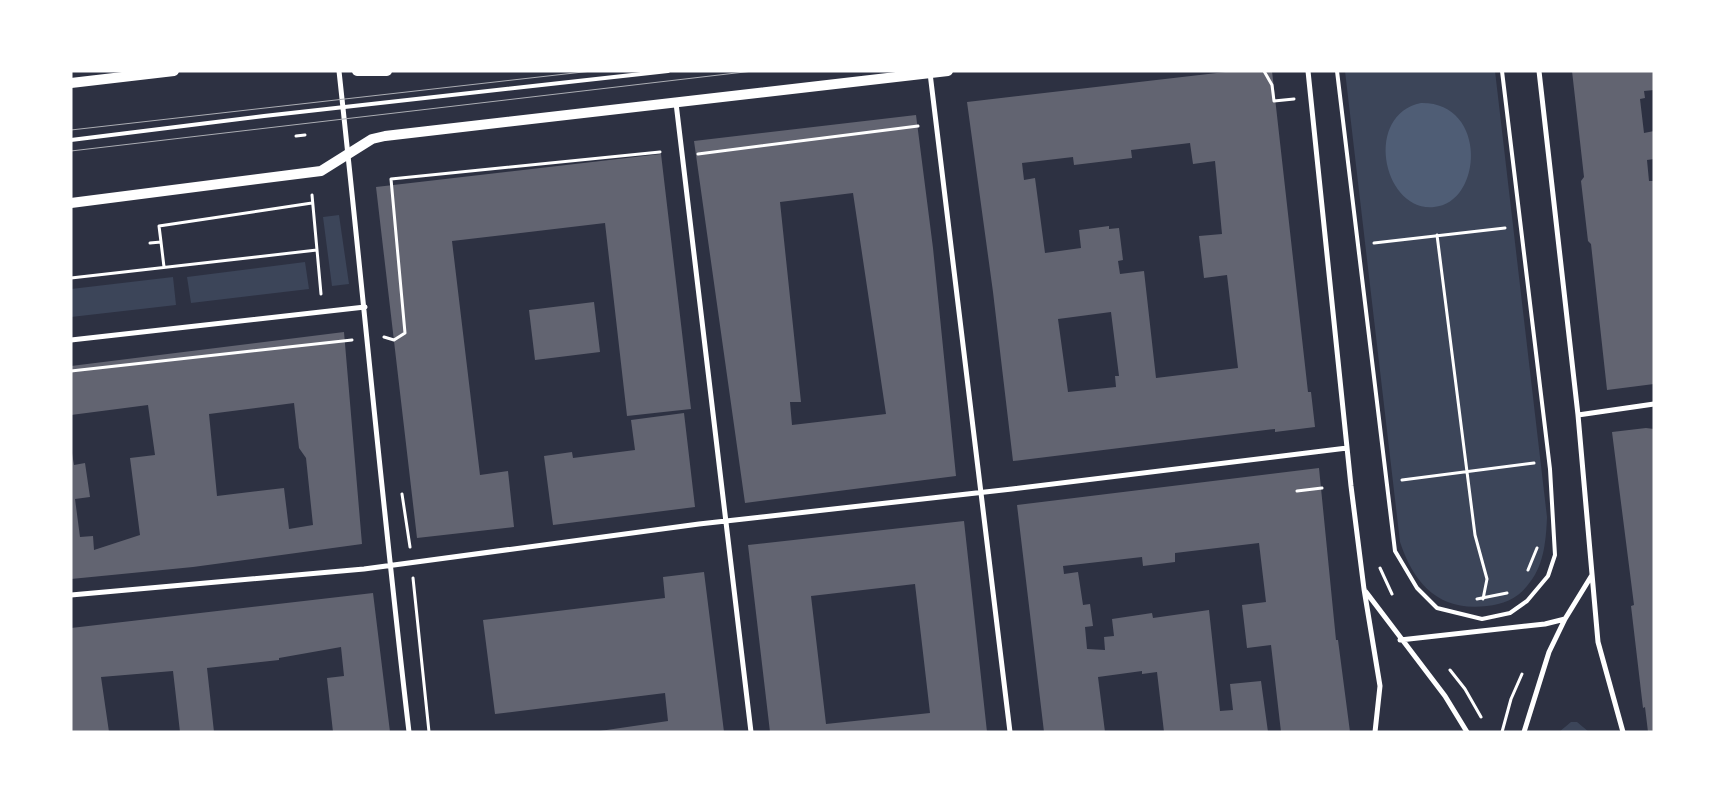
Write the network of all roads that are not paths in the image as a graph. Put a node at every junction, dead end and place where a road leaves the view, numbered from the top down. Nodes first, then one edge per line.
1 (174, 71) edge
2 (339, 71) edge
3 (357, 71) edge
4 (387, 71) edge
5 (668, 71) edge
6 (948, 71) edge
7 (1308, 71) edge
8 (1337, 71) edge
9 (1502, 71) edge
10 (1539, 71) edge
11 (930, 73) junction
12 (71, 83) edge
13 (676, 103) junction
14 (344, 108) junction
15 (72, 140) edge
16 (348, 153) junction
17 (71, 203) edge
18 (365, 307) junction
19 (71, 340) edge
20 (1654, 404) edge
21 (1578, 415) junction
22 (1347, 448) junction
23 (981, 493) junction
24 (726, 521) junction
25 (389, 565) junction
26 (1593, 575) junction
27 (1364, 590) junction
28 (71, 595) edge
29 (1565, 619) junction
30 (1400, 640) junction
31 (409, 732) edge
32 (751, 732) edge
33 (1010, 732) edge
34 (1375, 732) edge
35 (1466, 732) edge
36 (1524, 732) edge
37 (1623, 732) edge

1 - 12 main road
2 - 14 street
3 - 4 main road
5 - 14 lane
6 - 11 main road
7 - 22 street
8 - 9 lane
10 - 21 street
11 - 13 main road
11 - 23 street
13 - 16 main road
13 - 24 street
14 - 15 lane
14 - 16 street
16 - 17 main road
16 - 18 street
18 - 19 street
18 - 25 street
20 - 21 street
21 - 26 street
22 - 23 street
22 - 27 street
23 - 24 street
23 - 33 street
24 - 25 street
24 - 32 street
25 - 28 street
25 - 31 street
26 - 29 street
26 - 37 street
27 - 30 street
27 - 34 street
29 - 30 street
29 - 36 street
30 - 35 street

